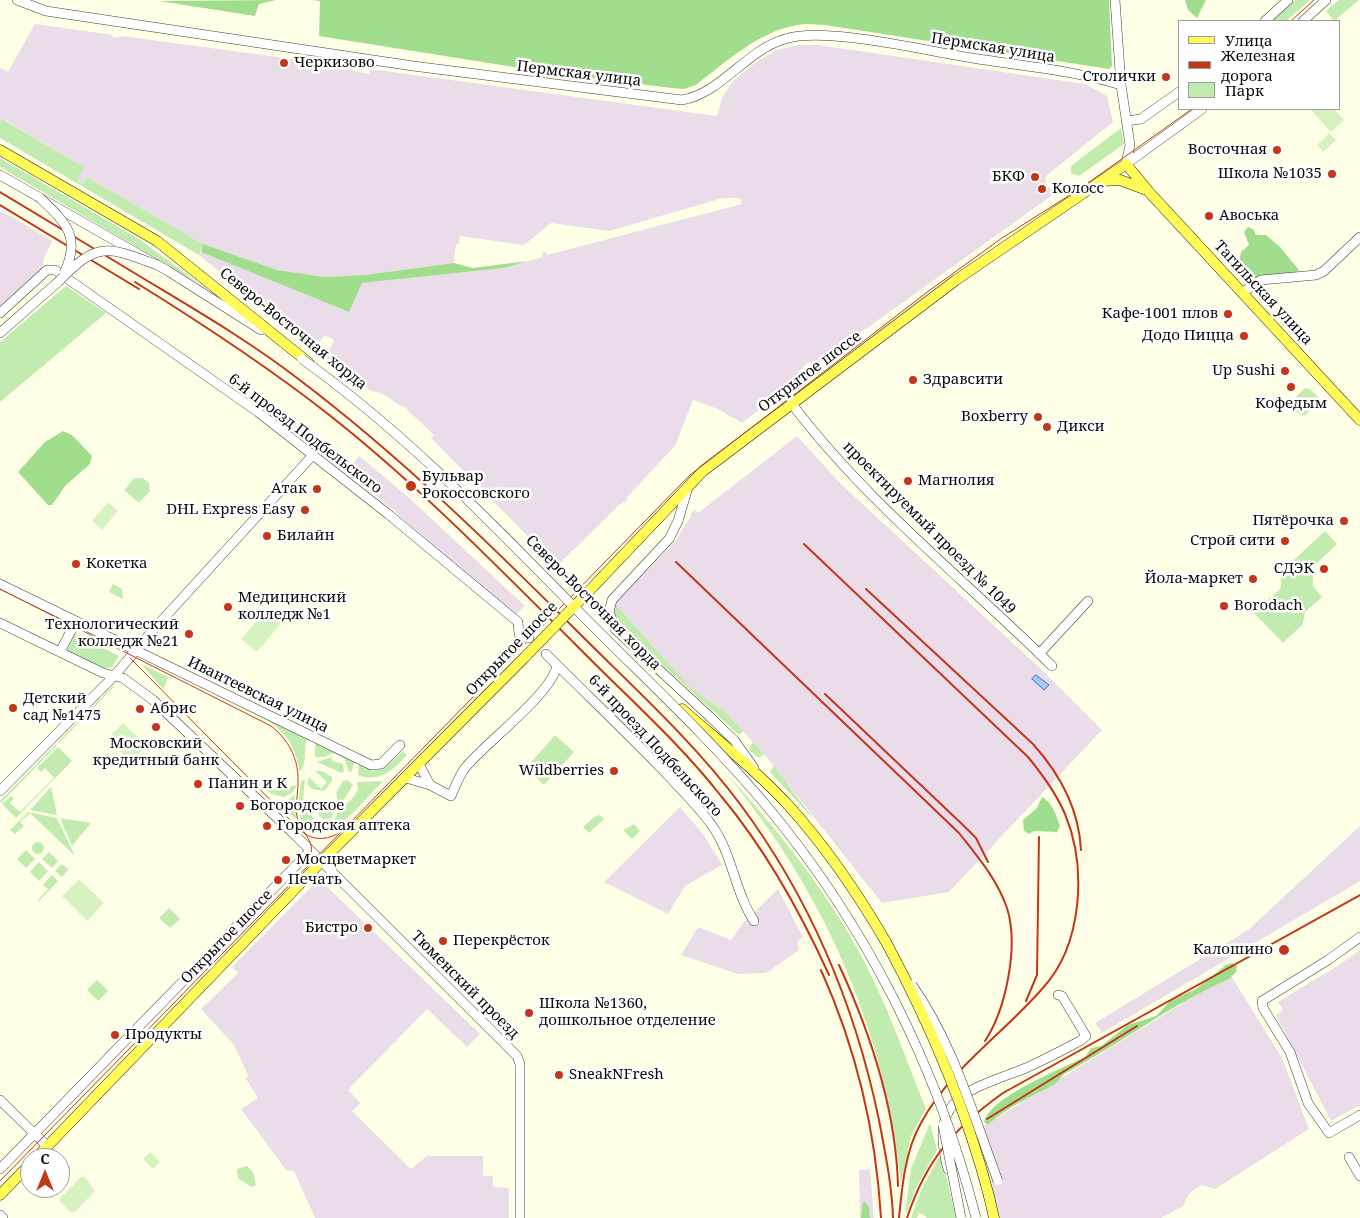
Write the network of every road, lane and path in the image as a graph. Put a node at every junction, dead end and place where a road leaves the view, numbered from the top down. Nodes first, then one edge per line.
1 (17, 0) edge
2 (1115, 0) edge
3 (1288, 0) edge
4 (1326, 0) edge
5 (1266, 20) edge
6 (1303, 20) edge
7 (1121, 85) junction
8 (1178, 93) edge
9 (1201, 110) edge
10 (1126, 120) junction
11 (0, 150) edge
12 (1126, 164) junction
13 (0, 174) edge
14 (1100, 182) junction
15 (1149, 192) junction
16 (39, 197) junction
17 (1360, 237) edge
18 (157, 265) junction
19 (58, 282) junction
20 (1242, 293) junction
21 (0, 313) edge
22 (0, 333) edge
23 (1360, 403) edge
24 (792, 404) junction
25 (1351, 410) junction
26 (1360, 420) edge
27 (313, 455) junction
28 (688, 487) junction
29 (0, 584) edge
30 (1088, 601) dead end
31 (76, 621) junction
32 (0, 623) edge
33 (529, 638) dead end
34 (136, 649) junction
35 (60, 652) junction
36 (546, 654) dead end
37 (1039, 654) junction
38 (557, 665) junction
39 (1052, 666) dead end
40 (114, 676) junction
41 (400, 745) dead end
42 (419, 764) junction
43 (406, 778) junction
44 (766, 783) junction
45 (430, 785) junction
46 (0, 792) edge
47 (310, 851) junction
48 (321, 862) junction
49 (754, 921) dead end
50 (1360, 937) edge
51 (901, 970) junction
52 (1058, 995) dead end
53 (0, 1100) edge
54 (940, 1103) junction
55 (1360, 1115) edge
56 (35, 1134) junction
57 (47, 1146) joint
58 (1349, 1157) dead end
59 (0, 1169) edge
60 (20, 1174) edge
61 (1360, 1176) edge
62 (998, 1181) dead end
63 (0, 1195) edge
64 (0, 1215) edge
65 (3, 1218) edge
66 (520, 1218) edge
67 (961, 1218) edge
68 (976, 1218) edge
69 (994, 1218) edge

1 - 7 street, Пермская улица
2 - 7 street
3 - 5 street
4 - 6 street
7 - 10 street
8 - 10 street
9 - 12 street, Открытое шоссе
10 - 12 street
11 - 44 main road, Северо-Восточная хорда
12 - 14 main road, Открытое шоссе
12 - 15 main road, Тагильская улица
13 - 16 street, Северо-Восточная хорда
14 - 15 main road
14 - 24 main road, Открытое шоссе
15 - 20 main road, Тагильская улица
16 - 18 street, Северо-Восточная хорда, bridge
16 - 19 street, bridge
17 - 20 street
18 - 19 street, bridge
18 - 54 street, Северо-Восточная хорда, bridge
19 - 22 street
20 - 25 main road, Тагильская улица
21 - 27 street, 6-й проезд Подбельского
23 - 25 main road
24 - 28 main road, Открытое шоссе
24 - 37 street, проектируемый проезд № 1049
25 - 26 main road, Тагильская улица
27 - 33 street, 6-й проезд Подбельского
27 - 34 street
28 - 42 main road, Открытое шоссе, bridge
28 - 44 street
29 - 31 street, Ивантеевская улица
30 - 37 street
31 - 34 street, Ивантеевская улица
31 - 35 street
32 - 35 street
34 - 40 street
34 - 41 street, Ивантеевская улица
35 - 40 street
36 - 38 street, 6-й проезд Подбельского
37 - 39 street, проектируемый проезд № 1049
38 - 45 street
38 - 49 street, 6-й проезд Подбельского
40 - 46 street
40 - 47 street
42 - 43 main road, Открытое шоссе
42 - 45 street
43 - 45 street
43 - 48 main road, Открытое шоссе
44 - 51 main road, Северо-Восточная хорда, bridge
47 - 48 street
47 - 56 street
48 - 57 main road, Открытое шоссе
48 - 66 street, Тюменский проезд
50 - 55 street
51 - 62 street, bridge
51 - 69 main road, Северо-Восточная хорда, bridge
52 - 67 street
53 - 56 street
54 - 67 street, bridge
54 - 68 street, Северо-Восточная хорда, bridge
56 - 57 street
56 - 59 street
58 - 61 street
60 - 63 main road
64 - 65 street

